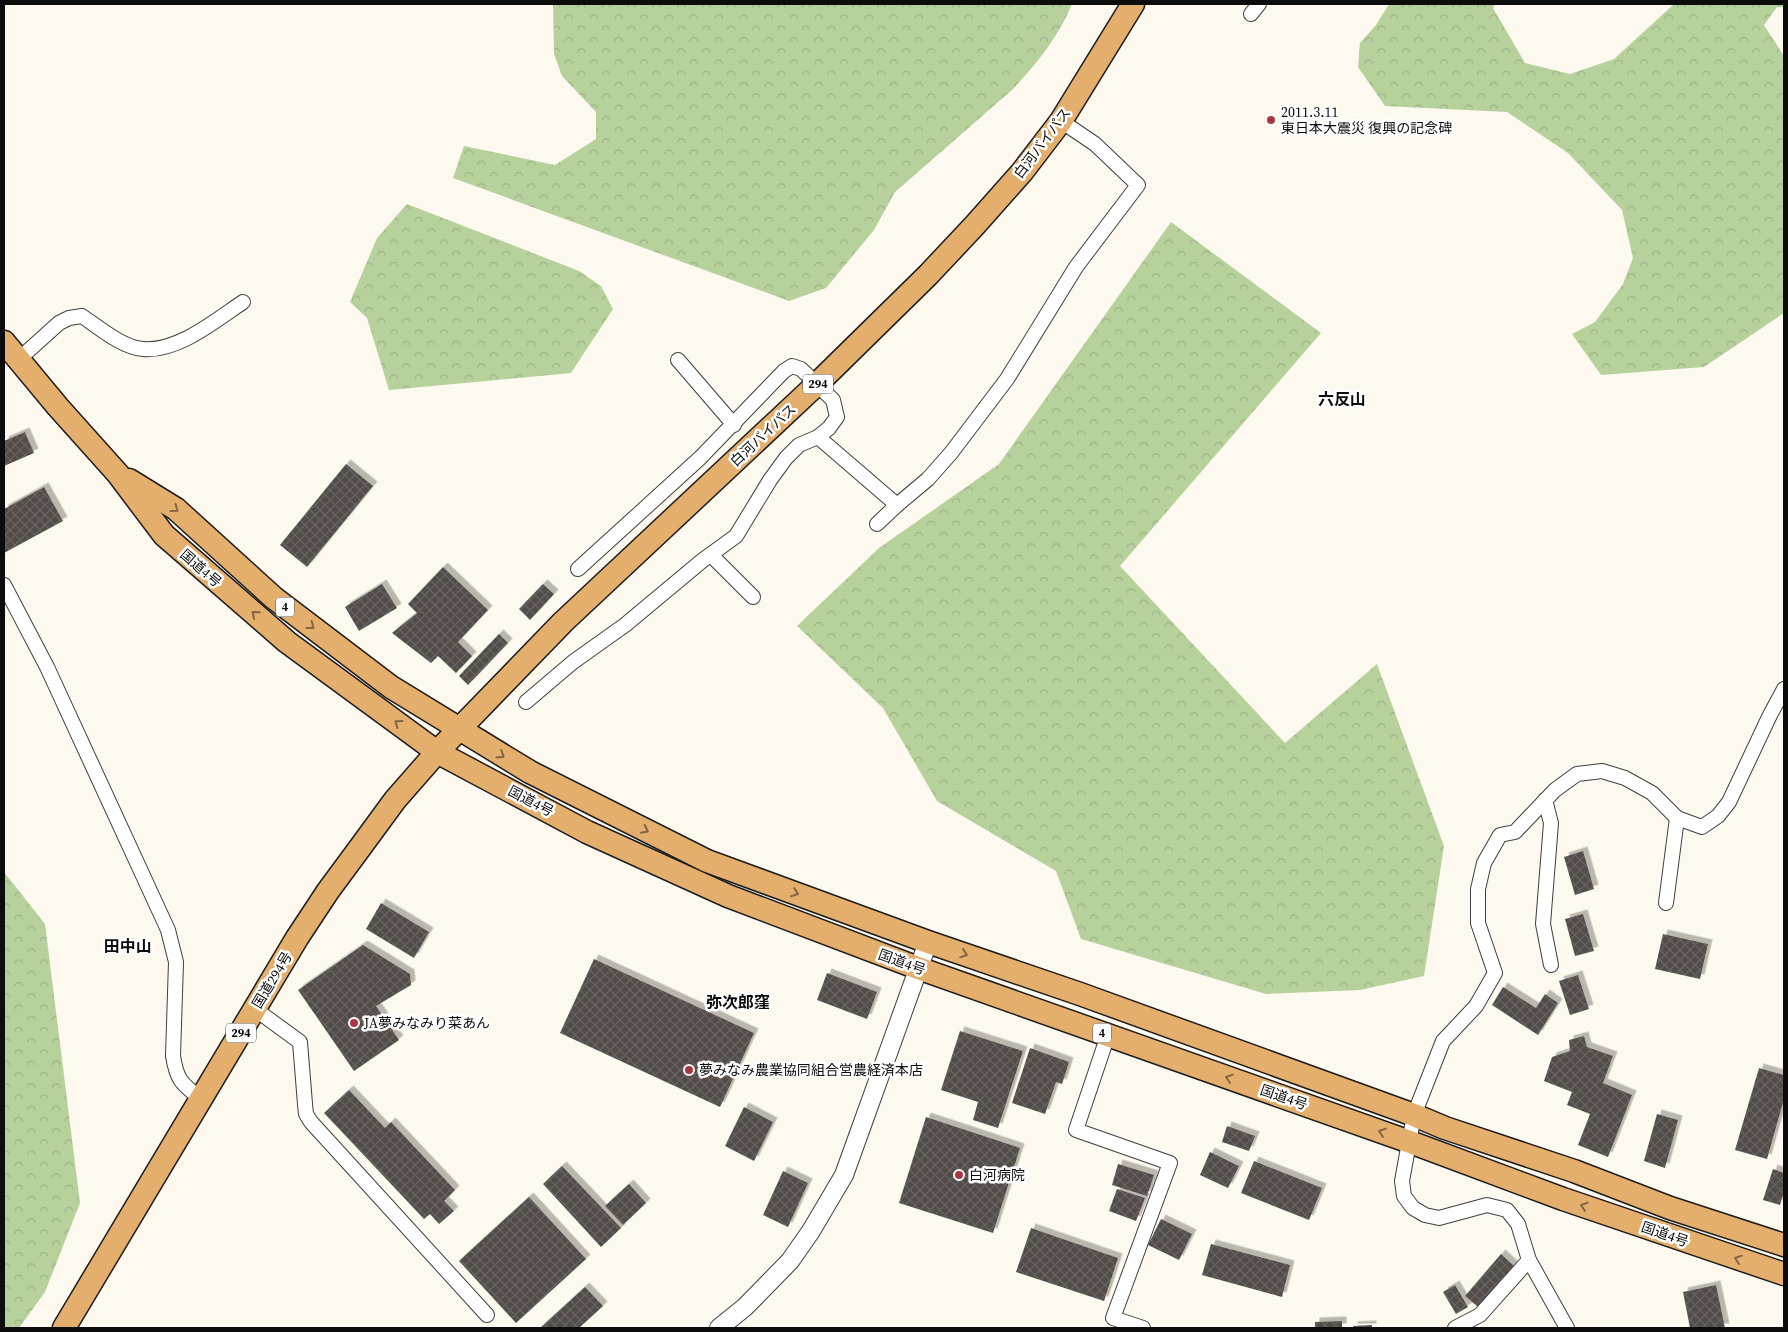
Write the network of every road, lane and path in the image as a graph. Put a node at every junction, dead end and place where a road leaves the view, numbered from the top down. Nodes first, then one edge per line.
1 (1133, 4) edge
2 (1061, 121) junction
3 (243, 302) dead end
4 (4, 342) edge
5 (18, 360) junction
6 (678, 360) dead end
7 (818, 384) junction
8 (734, 425) junction
9 (818, 437) junction
10 (118, 474) junction
11 (897, 505) junction
12 (877, 524) dead end
13 (711, 554) junction
14 (578, 569) dead end
15 (4, 585) edge
16 (753, 597) dead end
17 (1784, 689) edge
18 (526, 702) dead end
19 (1784, 706) edge
20 (1770, 715) junction
21 (460, 729) junction
22 (438, 752) junction
23 (1545, 800) junction
24 (1677, 818) junction
25 (1666, 903) dead end
26 (928, 942) junction
27 (1551, 965) dead end
28 (918, 968) junction
29 (255, 1009) junction
30 (1108, 1035) junction
31 (202, 1098) junction
32 (1414, 1115) junction
33 (1410, 1142) junction
34 (1784, 1245) edge
35 (1528, 1260) junction
36 (1784, 1274) edge
37 (487, 1315) dead end
38 (1138, 1327) edge
39 (64, 1328) edge
40 (719, 1328) edge
41 (1455, 1328) edge
42 (1567, 1328) edge

1 - 2 highway, 白河バイパス / 294
2 - 7 highway, 白河バイパス / 294
2 - 11 street
3 - 5 street
4 - 5 highway, 国道4号 / 4
5 - 10 highway, 国道4号 / 4
6 - 8 street
7 - 8 street
7 - 9 street
7 - 21 highway, 白河バイパス / 294
8 - 14 street
9 - 11 street
9 - 13 street
10 -> 21 highway, 国道4号 / 4
22 -> 10 highway, 国道4号 / 4
11 - 12 street
13 - 16 street
13 - 18 street
15 - 31 street
17 - 20 street
19 - 20 street
20 - 24 street
21 - 22 highway, 国道294号 / 294
21 -> 26 highway, 国道4号 / 4
22 - 28 highway, 国道4号 / 4
22 - 29 highway, 国道294号 / 294
23 - 24 street
23 - 27 street
23 - 32 street
24 - 25 street
26 - 28 street
26 -> 32 highway, 国道4号 / 4
28 - 30 highway, 国道4号 / 4
28 - 40 street
29 - 31 highway, 国道294号 / 294
29 - 37 street
33 -> 30 highway, 国道4号 / 4
30 - 38 street
31 - 39 highway, 国道294号 / 294
32 - 33 street
32 - 34 highway, 国道4号 / 4
33 - 35 street
36 -> 33 highway, 国道4号 / 4
35 - 41 street
35 - 42 street

